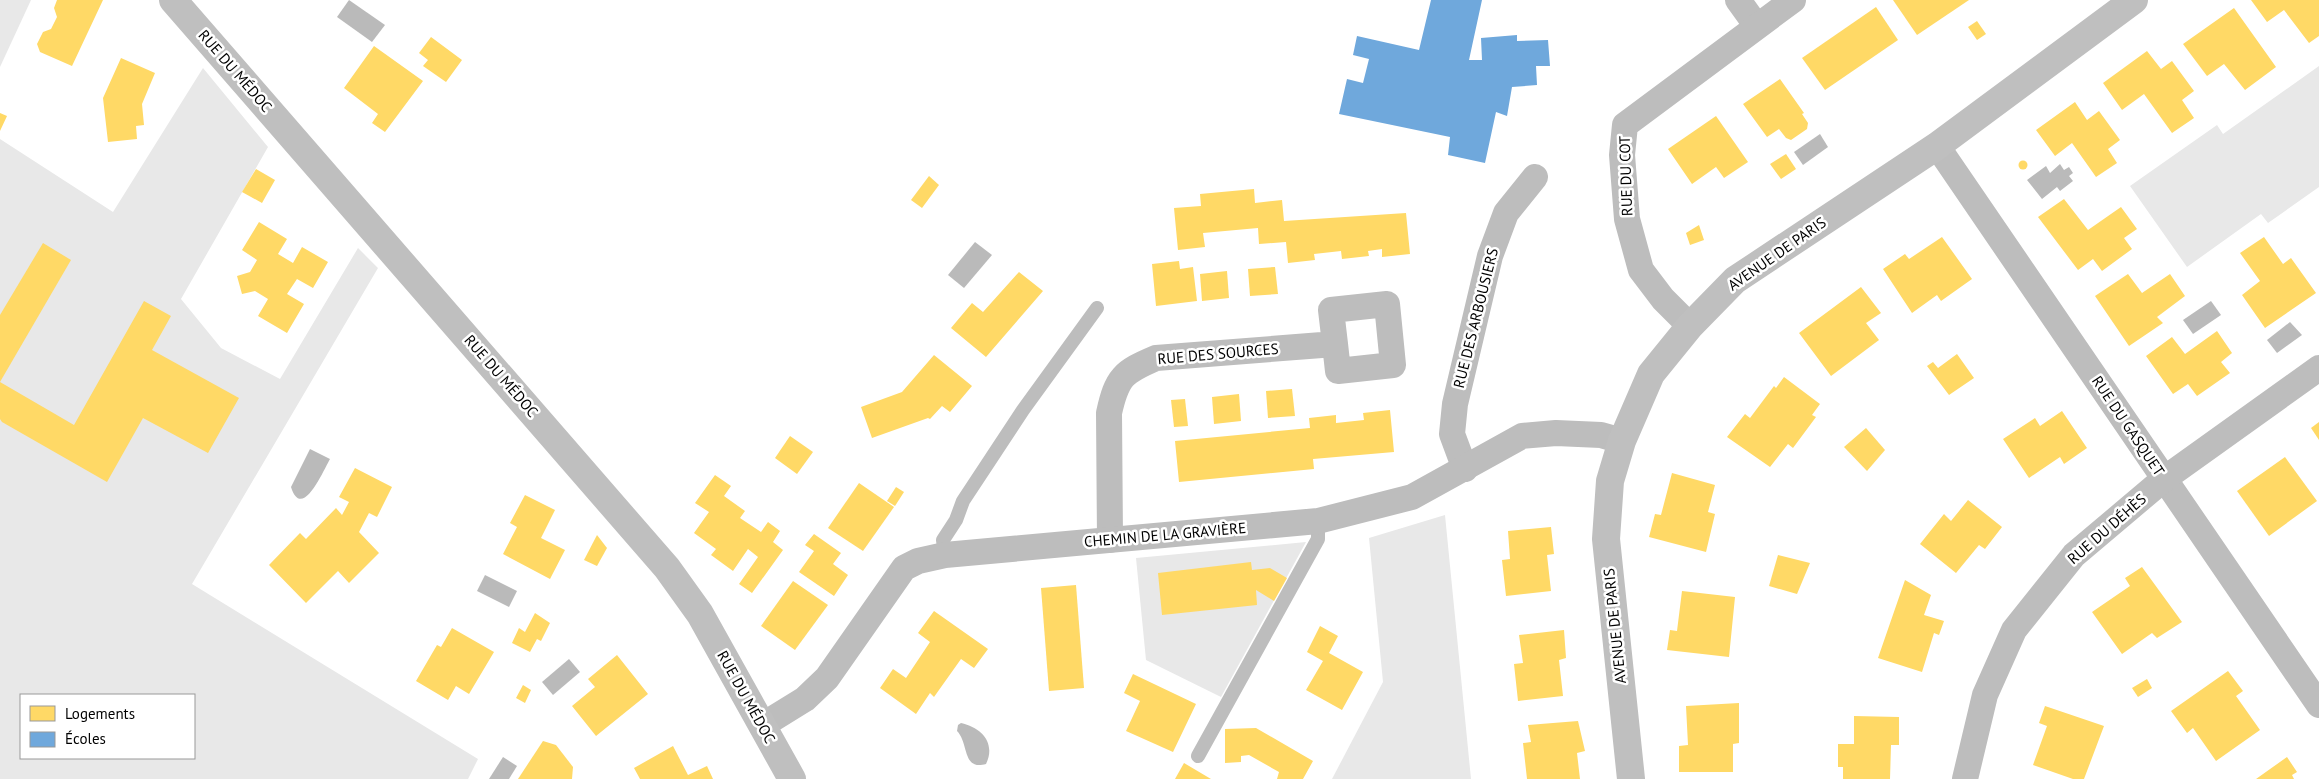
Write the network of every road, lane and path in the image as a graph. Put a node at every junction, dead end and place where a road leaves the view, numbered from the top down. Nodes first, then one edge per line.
1 (173, 0) edge
2 (1738, 0) edge
3 (1793, 0) edge
4 (2134, 0) edge
5 (1756, 25) junction
6 (1937, 146) junction
7 (1534, 177) dead end
8 (1097, 308) dead end
9 (1690, 326) junction
10 (1335, 344) dead end
11 (2319, 368) edge
12 (1622, 441) junction
13 (1465, 469) junction
14 (2164, 480) junction
15 (1318, 521) junction
16 (1110, 540) junction
17 (945, 555) junction
18 (2319, 705) edge
19 (763, 726) junction
20 (1198, 756) dead end
21 (792, 779) edge
22 (1632, 779) edge
23 (1965, 779) edge

1 - 19 street, RUE DU MÉDOC
2 - 5 street
3 - 5 street, RUE DU COT
4 - 6 street, AVENUE DE PARIS
5 - 9 street, RUE DU COT
6 - 9 street, AVENUE DE PARIS
6 - 14 street, RUE DU GASQUET
7 - 13 street, RUE DES ARBOUSIERS
8 - 17 lane
9 - 12 street, AVENUE DE PARIS
10 - 16 street, RUE DES SOURCES
11 - 14 street, RUE DU DÉHÈS
12 - 13 street, CHEMIN DE LA GRAVIÈRE
12 - 22 street, AVENUE DE PARIS
13 - 15 street, CHEMIN DE LA GRAVIÈRE
14 - 18 street, RUE DU GASQUET
14 - 23 street, RUE DU DÉHÈS
15 - 16 street, CHEMIN DE LA GRAVIÈRE
15 - 20 lane
16 - 17 street, CHEMIN DE LA GRAVIÈRE
17 - 19 street, CHEMIN DE LA GRAVIÈRE
19 - 21 street, RUE DU MÉDOC

